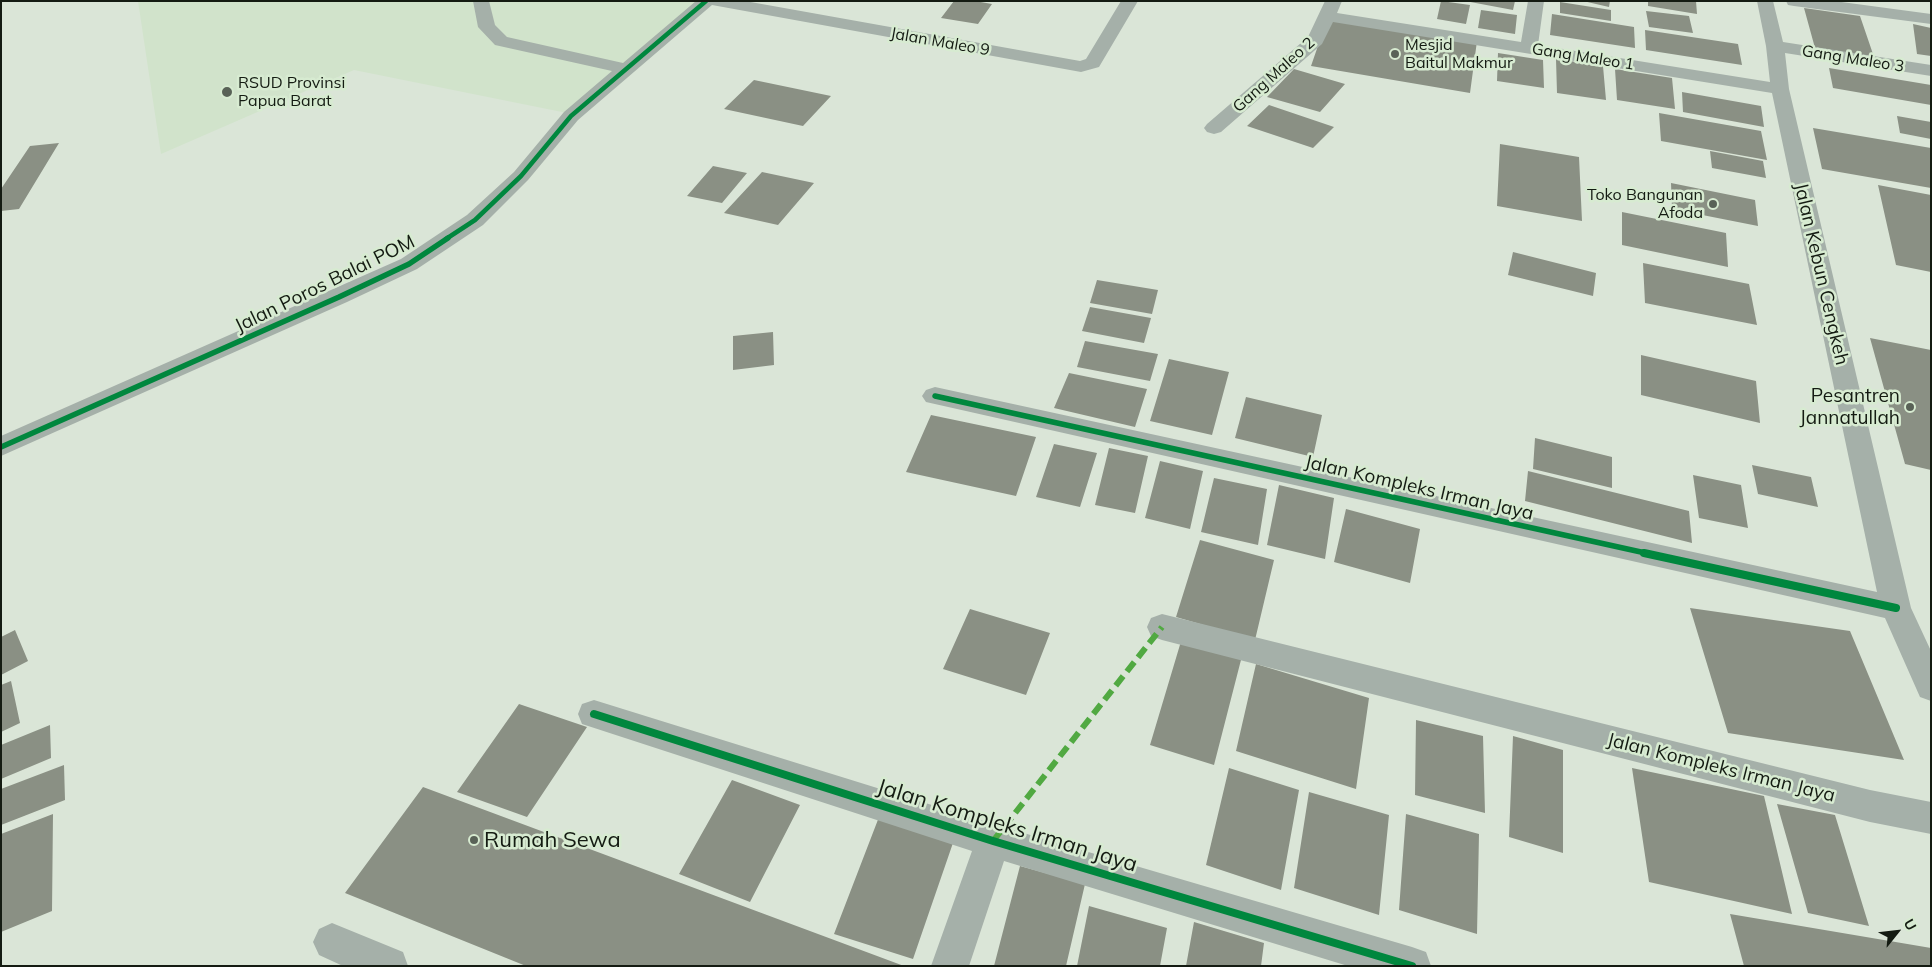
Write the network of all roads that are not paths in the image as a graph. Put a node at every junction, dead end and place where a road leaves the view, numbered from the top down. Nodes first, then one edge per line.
1 (481, 1) edge
2 (706, 1) edge
3 (716, 1) edge
4 (1130, 1) edge
5 (1536, 1) edge
6 (1765, 1) edge
7 (1794, 1) edge
8 (1330, 9) edge
9 (1931, 19) edge
10 (1775, 46) junction
11 (1529, 49) junction
12 (626, 69) junction
13 (1931, 71) edge
14 (1780, 89) junction
15 (1214, 128) dead end
16 (935, 396) dead end
17 (1, 447) edge
18 (1896, 608) junction
19 (1162, 626) dead end
20 (1931, 688) edge
21 (594, 714) dead end
22 (1931, 818) edge
23 (992, 841) junction
24 (332, 942) dead end
25 (389, 966) edge
26 (950, 966) edge
27 (1412, 966) edge

1 - 12 street
2 - 12 street, Jalan Poros Balai POM
3 - 4 street, Jalan Maleo 9
5 - 11 street
6 - 10 street, Jalan Kebun Cengkeh
7 - 9 street
8 - 11 street, Gang Maleo 1
8 - 15 street, Gang Maleo 2
10 - 13 street, Gang Maleo 3
10 - 14 street, Jalan Kebun Cengkeh
11 - 14 street, Gang Maleo 1
12 - 17 street, Jalan Poros Balai POM
14 - 18 street, Jalan Kebun Cengkeh
16 - 18 street, Jalan Kompleks Irman Jaya
18 - 20 street, Jalan Kebun Cengkeh
19 - 22 street, Jalan Kompleks Irman Jaya
21 - 23 street, Jalan Kompleks Irman Jaya
23 - 26 street, Jalan Kompleks Irman Jaya
23 - 27 street, Jalan Kompleks Irman Jaya
24 - 25 street

